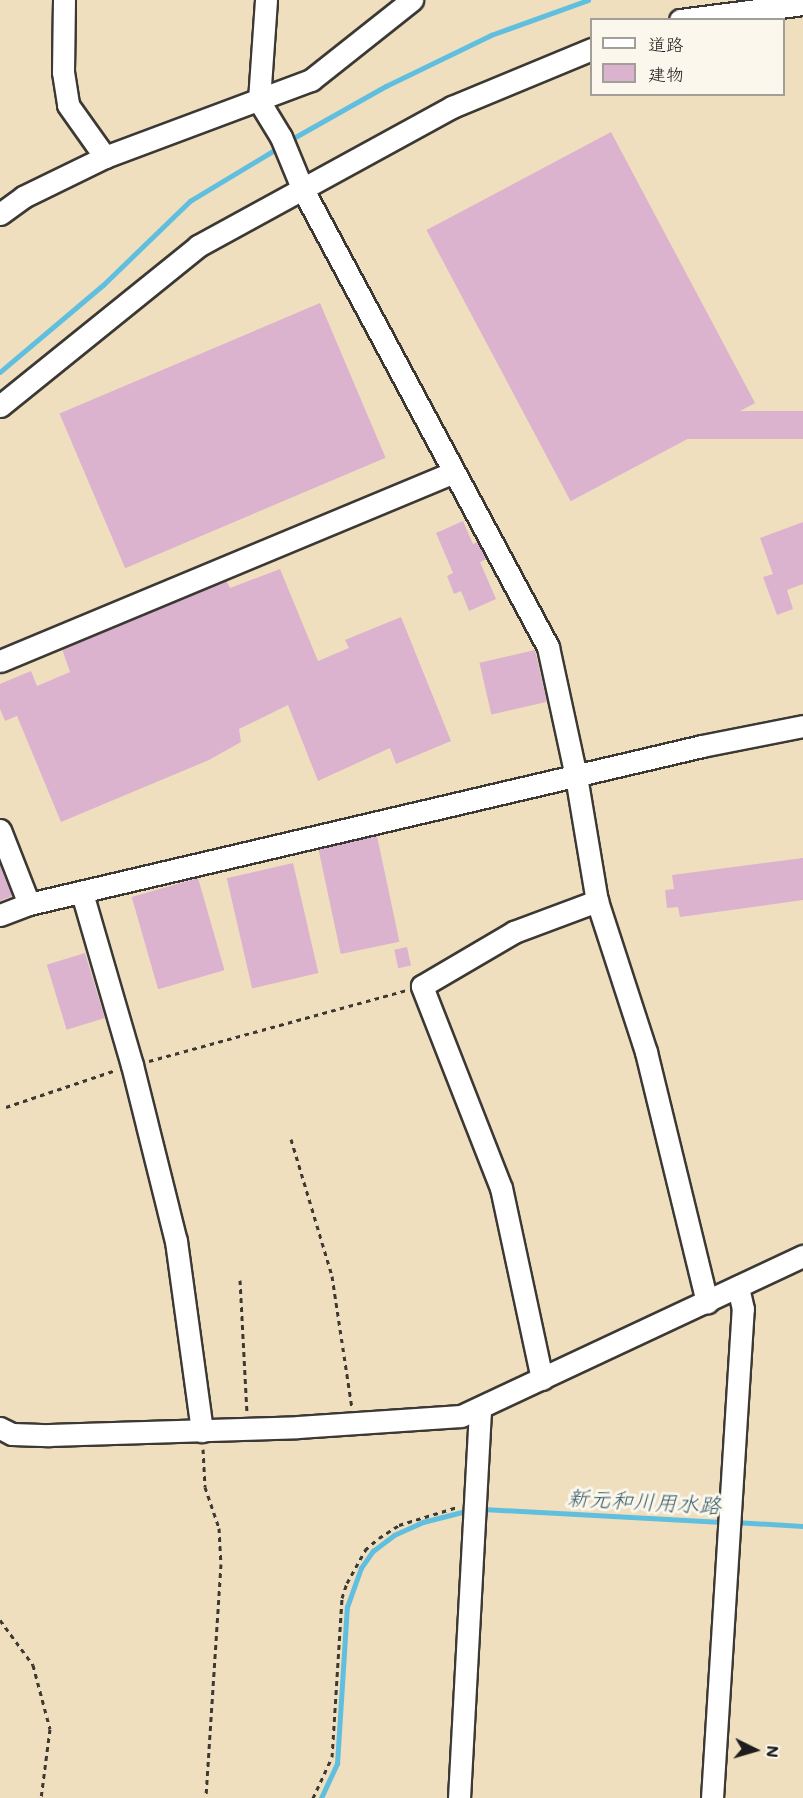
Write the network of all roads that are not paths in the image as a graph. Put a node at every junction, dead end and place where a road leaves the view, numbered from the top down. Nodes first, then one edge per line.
1 (64, 0) edge
2 (266, 0) edge
3 (412, 0) edge
4 (803, 4) edge
5 (695, 18) edge
6 (590, 49) edge
7 (259, 100) junction
8 (105, 157) junction
9 (302, 188) junction
10 (0, 214) edge
11 (0, 406) edge
12 (453, 472) junction
13 (0, 661) edge
14 (803, 726) edge
15 (576, 776) junction
16 (0, 830) edge
17 (82, 893) junction
18 (597, 901) junction
19 (29, 904) junction
20 (0, 915) edge
21 (803, 1256) edge
22 (738, 1287) junction
23 (707, 1303) junction
24 (542, 1379) junction
25 (480, 1410) junction
26 (0, 1428) edge
27 (202, 1431) junction
28 (459, 1798) edge
29 (712, 1798) edge

1 - 8 street
2 - 7 street
3 - 7 street
4 - 5 street
6 - 9 street
7 - 8 street
7 - 9 street
8 - 10 street
9 - 11 street
9 - 12 street
12 - 13 street
12 - 15 street
14 - 15 street
15 - 17 street
15 - 18 street
16 - 19 street
17 - 19 street
17 - 27 street
18 - 23 street
18 - 24 street
19 - 20 street
21 - 22 street
22 - 23 street
22 - 29 street
23 - 24 street
24 - 25 street
25 - 27 street
25 - 28 street
26 - 27 street

